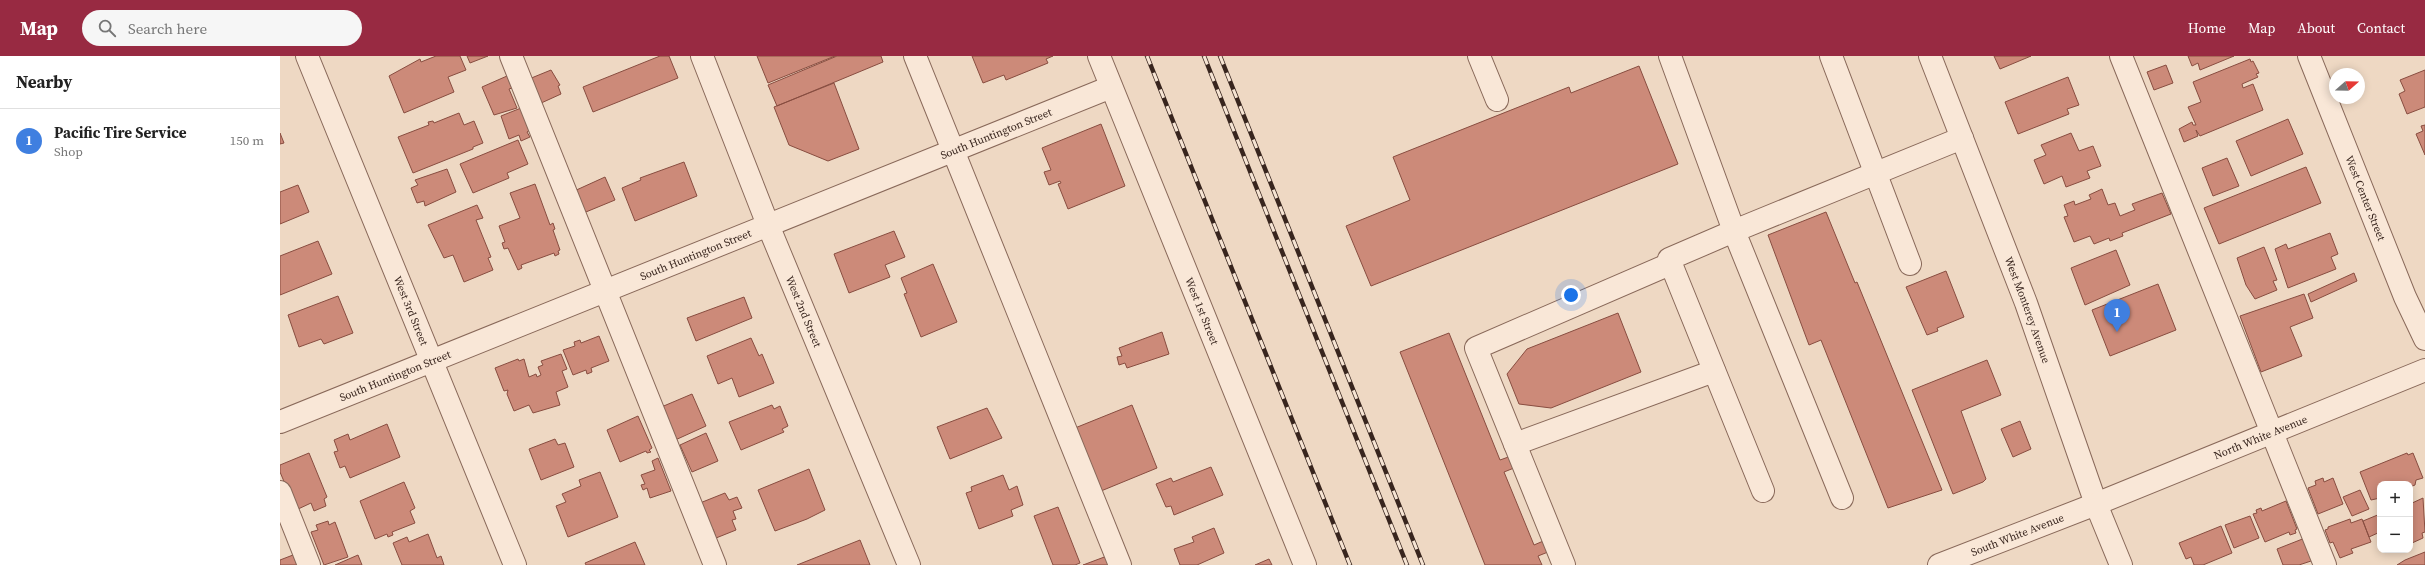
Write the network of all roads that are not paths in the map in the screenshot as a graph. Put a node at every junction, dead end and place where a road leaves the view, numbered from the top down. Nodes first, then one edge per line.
1 (307, 56) edge
2 (511, 56) edge
3 (702, 56) edge
4 (914, 56) edge
5 (1099, 56) edge
6 (1479, 56) edge
7 (1670, 56) edge
8 (1831, 56) edge
9 (1930, 56) edge
10 (2121, 56) edge
11 (2309, 56) edge
12 (1111, 87) junction
13 (1498, 100) dead end
14 (1962, 138) junction
15 (952, 151) junction
16 (1876, 173) junction
17 (768, 225) junction
18 (1734, 231) junction
19 (1670, 264) junction
20 (1910, 264) dead end
21 (604, 291) junction
22 (2425, 339) edge
23 (432, 359) junction
24 (2425, 370) edge
25 (1714, 371) junction
26 (280, 422) edge
27 (2272, 432) junction
28 (1515, 444) junction
29 (1763, 491) dead end
30 (280, 492) edge
31 (1842, 498) dead end
32 (2096, 504) junction
33 (309, 565) edge
34 (515, 565) edge
35 (715, 565) edge
36 (909, 565) edge
37 (1120, 565) edge
38 (1305, 565) edge
39 (1564, 565) edge
40 (1939, 565) edge
41 (2120, 565) edge
42 (2325, 565) edge

1 - 23 street, West 3rd Street
2 - 21 street
3 - 17 street, West 2nd Street
4 - 15 street
5 - 12 street, West 1st Street
6 - 13 street
7 - 18 street
8 - 16 street
9 - 14 street, West Monterey Avenue
10 - 27 street
11 - 22 street, West Center Street
12 - 15 street, South Huntington Street
12 - 38 street, West 1st Street
14 - 16 street
14 - 32 street, West Monterey Avenue
15 - 17 street, South Huntington Street
15 - 37 street
16 - 18 street
16 - 20 street
17 - 21 street, South Huntington Street
17 - 36 street, West 2nd Street
18 - 19 street
18 - 31 street
19 - 25 street
19 - 28 street
21 - 23 street, South Huntington Street
21 - 35 street
23 - 26 street, South Huntington Street
23 - 34 street, West 3rd Street
24 - 27 street, North White Avenue
25 - 28 street
25 - 29 street
27 - 32 street, North White Avenue
27 - 42 street
28 - 39 street
30 - 33 street
32 - 40 street, South White Avenue
32 - 41 street, West Monterey Avenue

